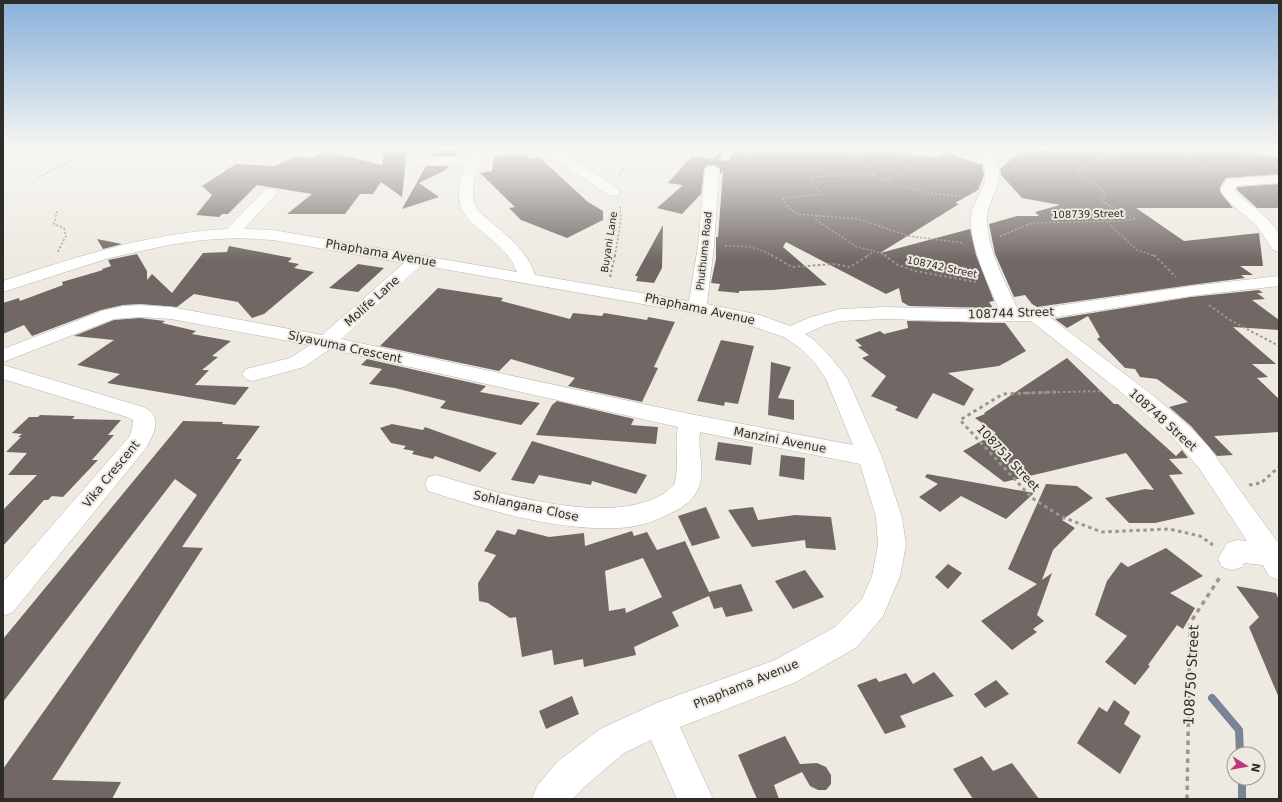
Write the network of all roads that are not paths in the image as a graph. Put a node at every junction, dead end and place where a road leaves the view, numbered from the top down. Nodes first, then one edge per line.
1 (467, 186) edge
2 (605, 186) edge
3 (711, 186) edge
4 (988, 186) edge
5 (1229, 186) edge
6 (271, 192) dead end
7 (613, 192) road end
8 (232, 233) junction
9 (1279, 247) edge
10 (417, 260) junction
11 (527, 278) junction
12 (1279, 282) edge
13 (3, 287) edge
14 (697, 307) junction
15 (1036, 315) junction
16 (1011, 316) junction
17 (791, 333) junction
18 (326, 342) junction
19 (3, 356) edge
20 (3, 372) edge
21 (253, 374) dead end
22 (690, 422) junction
23 (870, 457) junction
24 (437, 484) dead end
25 (1232, 559) road end
26 (1276, 562) edge
27 (3, 603) edge
28 (659, 719) junction
29 (550, 799) edge
30 (695, 799) edge

1 - 11 street
2 - 7 street
3 - 14 street, Phuthuma Road
4 - 16 street
5 - 9 street
6 - 8 street
8 - 10 street, Phaphama Avenue
8 - 13 street, Phaphama Avenue
10 - 11 street, Phaphama Avenue
10 - 18 street, Molife Lane
11 - 14 street, Phaphama Avenue
12 - 15 street, 108744 Street
14 - 17 street, Phaphama Avenue
15 - 16 street, 108744 Street
15 - 26 street, 108748 Street
16 - 17 street, 108744 Street
17 - 23 street, Phaphama Avenue
18 - 19 street, Siyavuma Crescent
18 - 21 street, Molife Lane
18 - 22 street, Siyavuma Crescent
20 - 27 street, Vika Crescent
22 - 23 street, Manzini Avenue
22 - 24 street, Sohlangana Close
23 - 28 street, Phaphama Avenue
25 - 26 street
28 - 29 street, Phaphama Avenue
28 - 30 street

